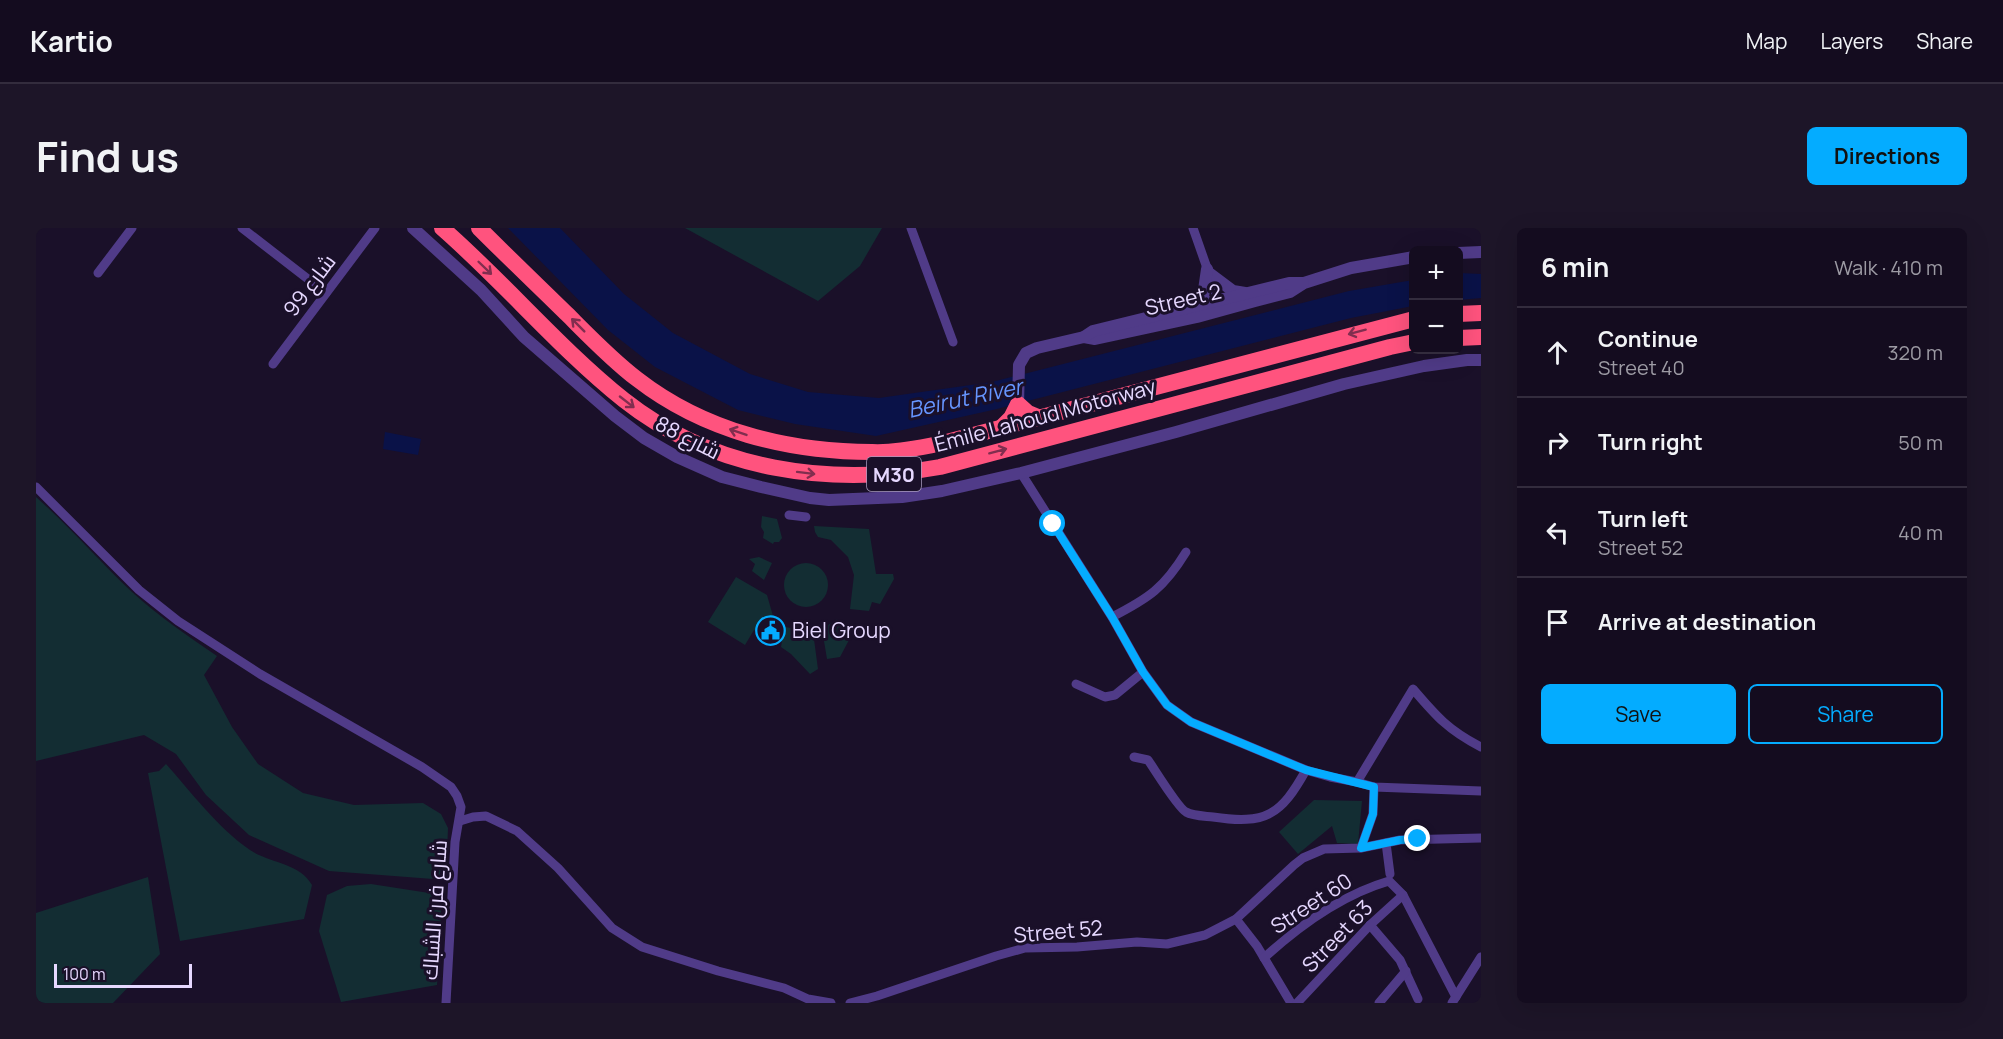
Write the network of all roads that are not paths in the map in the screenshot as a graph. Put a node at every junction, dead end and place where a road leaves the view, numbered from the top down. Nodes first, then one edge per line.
1 (132, 228) edge
2 (375, 228) edge
3 (413, 228) edge
4 (442, 228) edge
5 (479, 228) edge
6 (910, 228) edge
7 (1193, 228) edge
8 (246, 229) edge
9 (1481, 252) edge
10 (1463, 253) edge
11 (1409, 258) edge
12 (1208, 271) junction
13 (98, 273) dead end
14 (1304, 283) junction
15 (326, 293) junction
16 (1252, 293) junction
17 (1220, 305) junction
18 (1195, 307) junction
19 (1481, 313) edge
20 (1463, 314) edge
21 (1409, 320) edge
22 (1084, 337) junction
23 (1481, 337) edge
24 (1463, 338) edge
25 (953, 342) dead end
26 (1409, 343) edge
27 (1481, 360) edge
28 (273, 364) dead end
29 (1018, 404) junction
30 (1040, 418) junction
31 (1000, 429) junction
32 (1021, 473) junction
33 (36, 487) edge
34 (789, 515) dead end
35 (806, 517) dead end
36 (1186, 552) dead end
37 (1112, 617) junction
38 (1143, 672) junction
39 (1076, 684) dead end
40 (1481, 747) edge
41 (1134, 757) dead end
42 (1306, 770) junction
43 (1357, 782) junction
44 (1374, 787) junction
45 (1481, 791) edge
46 (460, 821) junction
47 (1481, 838) edge
48 (1386, 843) junction
49 (1361, 848) junction
50 (1390, 874) dead end
51 (1403, 895) junction
52 (1236, 919) junction
53 (1370, 925) junction
54 (1481, 957) edge
55 (1264, 958) junction
56 (1406, 971) junction
57 (1418, 999) dead end
58 (1454, 1000) edge
59 (446, 1003) edge
60 (831, 1003) edge
61 (850, 1003) edge
62 (1291, 1003) edge
63 (1297, 1003) edge
64 (1378, 1003) edge

1 - 13 street
2 - 15 street, شارع 99
3 - 32 street, شارع 88
4 -> 26 highway, Émile Lahoud Motorway / M30
31 -> 5 highway, Émile Lahoud Motorway / M30
6 - 25 street
7 - 12 street
8 - 15 street
9 - 10 street
11 - 14 street
12 - 16 street
12 - 17 street
12 - 18 street
14 - 16 street, Street 2
14 - 17 street
15 - 28 street, شارع 99
16 - 17 street, Street 2
17 - 18 street, Street 2
17 - 22 street, Street 2
18 - 22 street, Street 2
19 - 20 highway
21 -> 30 highway, Émile Lahoud Motorway / M30
22 - 29 street, Street 2
23 - 24 highway
27 - 32 street, شارع 88
29 - 30 highway
29 - 31 highway
30 - 31 highway, Émile Lahoud Motorway / M30
32 - 37 street
33 - 46 street
34 - 35 street
36 - 37 street
37 - 38 street
38 - 39 street
38 - 42 street
40 - 43 street
41 - 42 street
42 - 43 street
43 - 44 street
44 - 45 street
44 - 49 street
46 - 59 street, شارع فرن الشباك
46 - 60 street
47 - 48 street, Street 52
48 - 49 street, Street 52
48 - 50 street
49 - 52 street, Street 52
51 - 53 street, Street 63
51 - 55 street, Street 60
51 - 58 street
52 - 55 street
52 - 61 street, Street 52
53 - 56 street
53 - 63 street, Street 63
54 - 58 street
55 - 62 street
56 - 57 street
56 - 64 street

